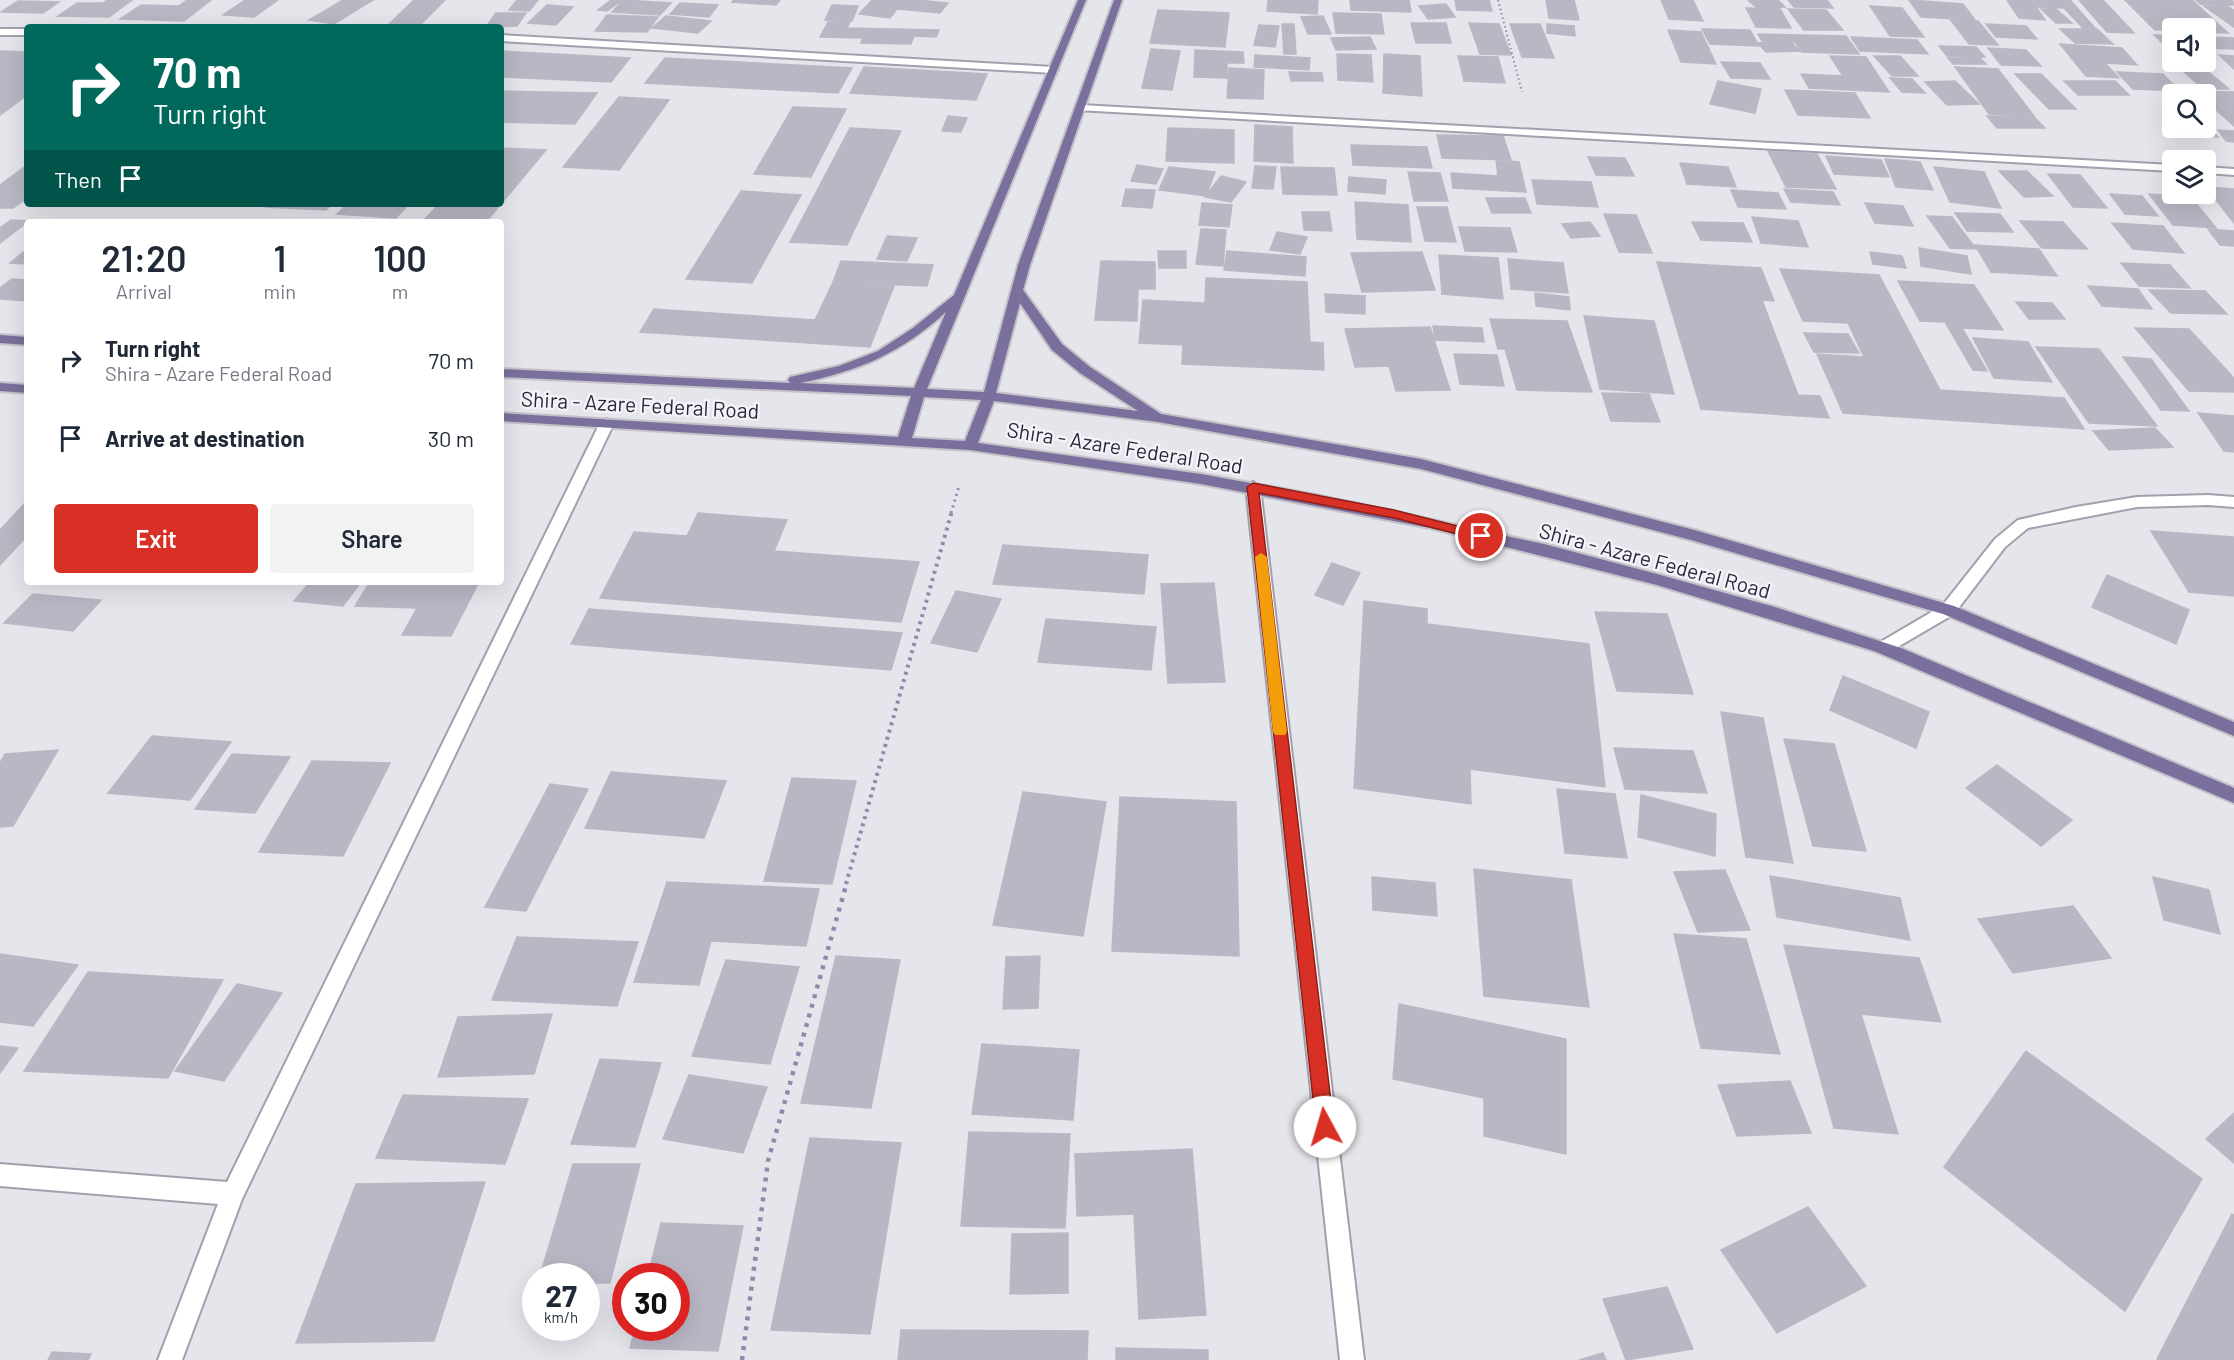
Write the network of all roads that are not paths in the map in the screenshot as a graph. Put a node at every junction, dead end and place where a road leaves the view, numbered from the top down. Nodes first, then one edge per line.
1 (1082, 0) edge
2 (1118, 0) edge
3 (0, 32) edge
4 (24, 32) edge
5 (504, 38) edge
6 (1053, 70) junction
7 (1081, 108) junction
8 (2162, 167) edge
9 (2216, 171) edge
10 (2234, 172) edge
11 (1017, 290) junction
12 (960, 294) junction
13 (0, 339) edge
14 (24, 341) edge
15 (504, 373) edge
16 (764, 385) junction
17 (0, 387) edge
18 (24, 389) edge
19 (919, 393) junction
20 (989, 396) junction
21 (504, 417) edge
22 (1158, 418) junction
23 (607, 423) junction
24 (904, 440) junction
25 (970, 446) junction
26 (1253, 487) junction
27 (2234, 501) edge
28 (1948, 610) junction
29 (1883, 648) junction
30 (2234, 729) edge
31 (2234, 796) edge
32 (0, 1175) edge
33 (232, 1194) junction
34 (170, 1360) edge
35 (1352, 1360) edge

1 - 6 main road
2 - 7 main road
3 - 4 street
5 - 6 street
6 - 12 main road
7 - 8 street
7 - 11 main road
9 - 10 street
11 - 20 main road
11 - 22 main road
12 - 16 main road
12 - 19 main road
13 - 14 main road
15 - 16 main road, Shira - Azare Federal Road
16 - 19 main road, Shira - Azare Federal Road
17 - 18 main road
19 - 20 main road, Shira - Azare Federal Road
19 - 24 main road
20 - 22 main road, Shira - Azare Federal Road
20 - 25 main road
21 - 23 main road, Shira - Azare Federal Road
22 - 28 main road, Shira - Azare Federal Road
23 - 24 main road, Shira - Azare Federal Road
23 - 33 street
24 - 25 main road, Shira - Azare Federal Road
25 - 26 main road, Shira - Azare Federal Road
26 - 29 main road, Shira - Azare Federal Road
26 - 35 street
27 - 28 street
28 - 29 street
28 - 30 main road, Shira - Azare Federal Road
29 - 31 main road, Shira - Azare Federal Road
32 - 33 street
33 - 34 street

